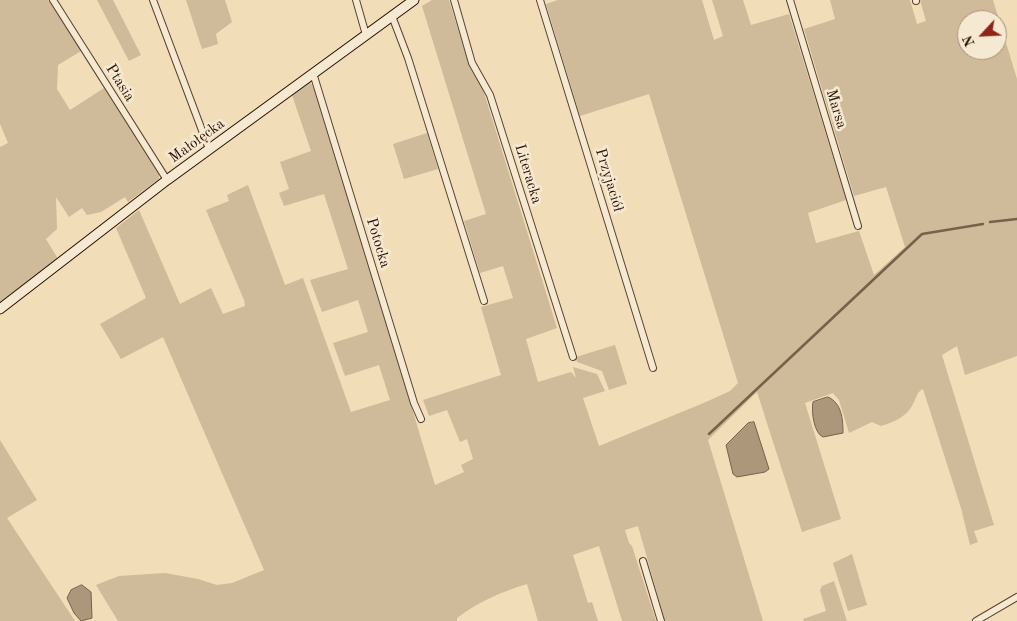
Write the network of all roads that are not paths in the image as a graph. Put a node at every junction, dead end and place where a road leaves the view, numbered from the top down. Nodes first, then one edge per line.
1 (53, 0) edge
2 (153, 0) edge
3 (356, 0) edge
4 (414, 0) edge
5 (454, 0) edge
6 (540, 0) edge
7 (790, 0) edge
8 (392, 16) junction
9 (366, 35) junction
10 (313, 73) junction
11 (209, 149) junction
12 (167, 180) junction
13 (858, 226) dead end
14 (484, 301) dead end
15 (0, 309) edge
16 (573, 358) dead end
17 (653, 368) dead end
18 (421, 419) dead end
19 (643, 562) dead end
20 (1017, 597) edge
21 (661, 621) edge
22 (976, 621) edge

1 - 12 street, Ptasia
2 - 11 street
3 - 9 street
4 - 8 street, Małołęcka
5 - 16 street, Literacka
6 - 17 street, Przyjaciół
7 - 13 street, Marsa
8 - 9 street, Małołęcka
8 - 14 street
9 - 10 street, Małołęcka
10 - 11 street, Małołęcka
10 - 18 street, Potocka
11 - 12 street, Małołęcka
12 - 15 street, Małołęcka
19 - 21 street
20 - 22 street

